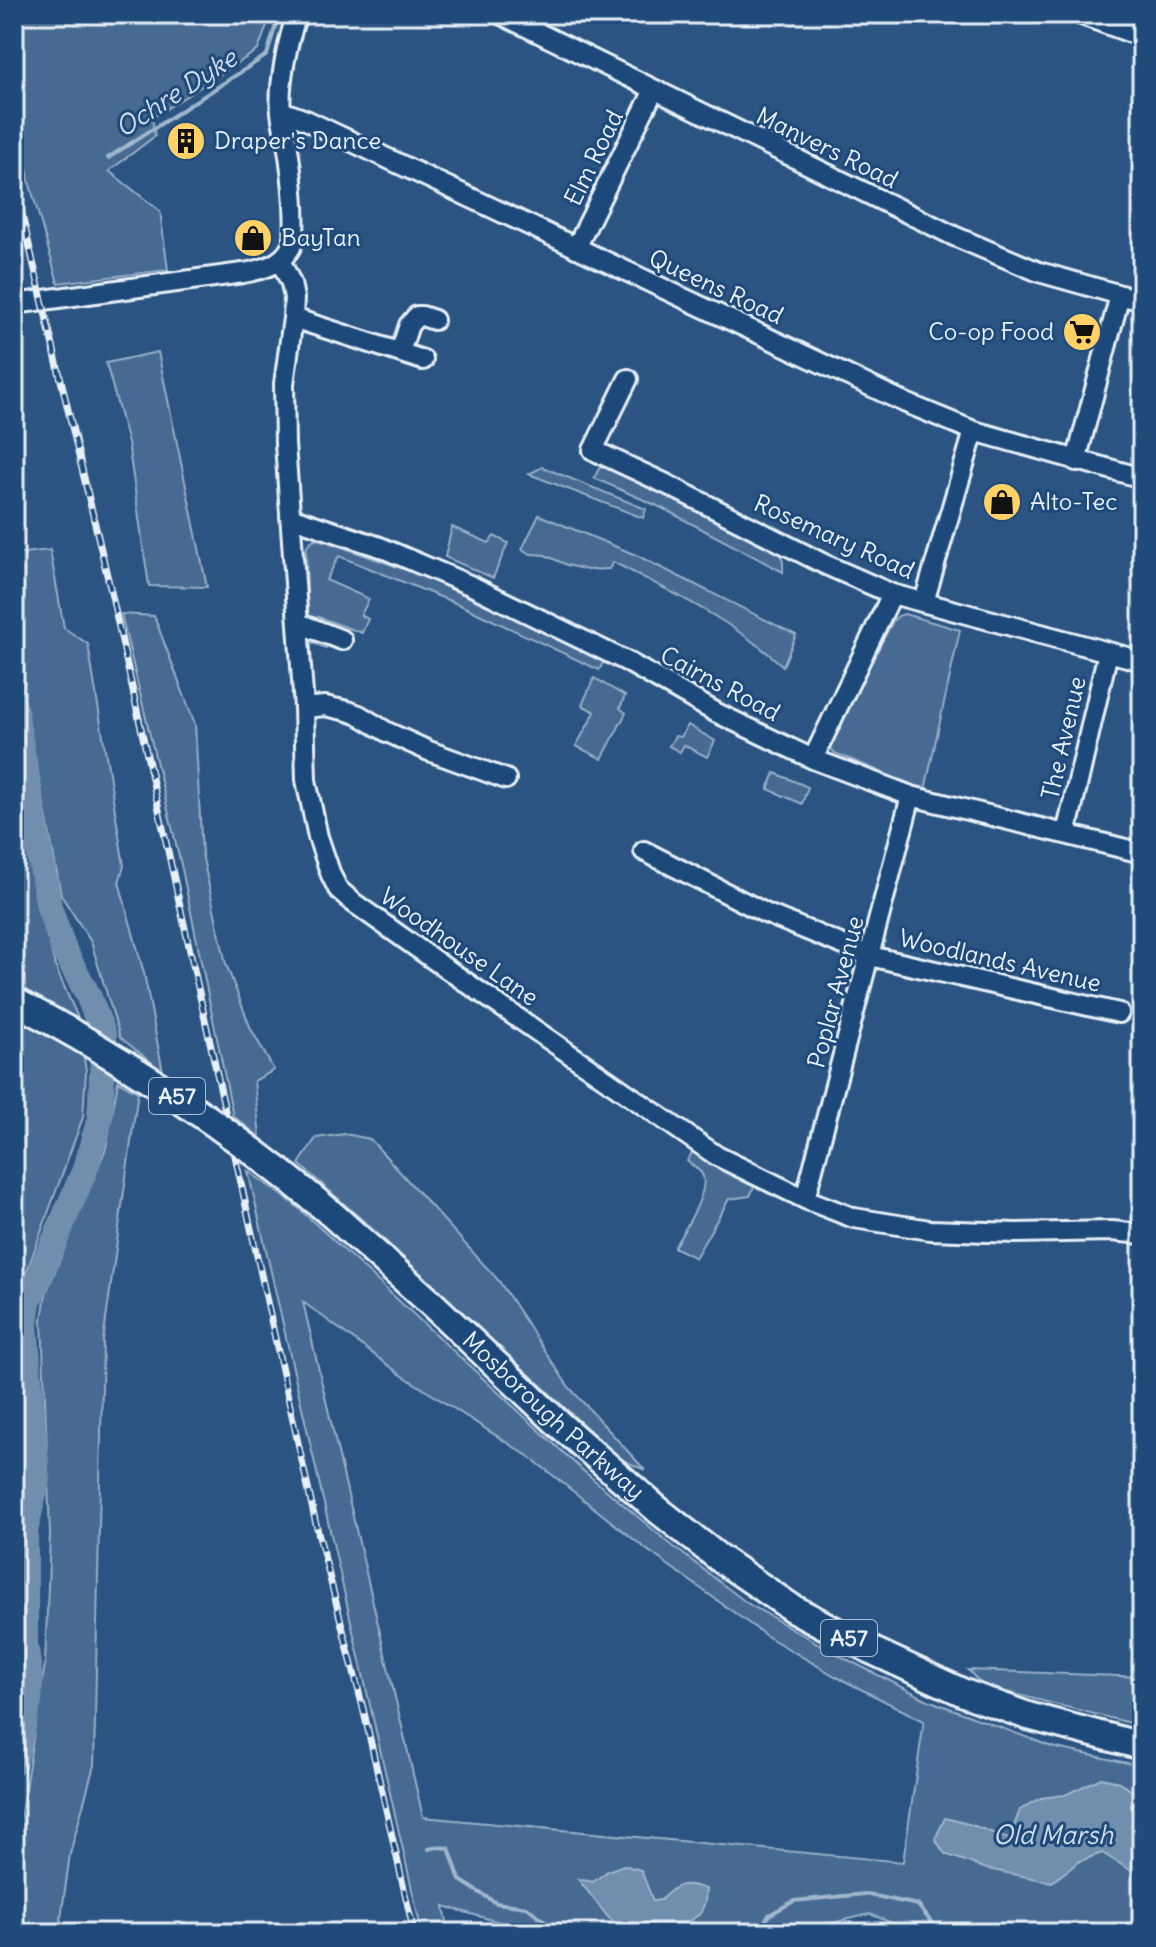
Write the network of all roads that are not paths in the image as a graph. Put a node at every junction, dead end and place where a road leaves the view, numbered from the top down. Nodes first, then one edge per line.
1 (297, 14) edge
2 (500, 14) edge
3 (1079, 14) edge
4 (1142, 37) edge
5 (654, 90) junction
6 (281, 111) junction
7 (576, 248) junction
8 (280, 260) junction
9 (1120, 295) junction
10 (1142, 301) edge
11 (14, 304) edge
12 (293, 318) junction
13 (434, 320) dead end
14 (400, 352) junction
15 (423, 360) dead end
16 (628, 379) dead end
17 (974, 431) junction
18 (1076, 461) junction
19 (1142, 478) edge
20 (290, 517) junction
21 (892, 594) junction
22 (924, 602) junction
23 (298, 623) junction
24 (342, 640) dead end
25 (1108, 652) junction
26 (1142, 661) edge
27 (304, 708) junction
28 (813, 759) junction
29 (506, 779) dead end
30 (911, 796) junction
31 (1066, 834) junction
32 (644, 851) dead end
33 (1142, 853) edge
34 (870, 956) junction
35 (14, 1001) edge
36 (1119, 1013) dead end
37 (805, 1199) junction
38 (1142, 1234) edge
39 (1142, 1746) edge

1 - 6 street
2 - 5 street, Manvers Road
3 - 4 street
5 - 7 street, Elm Road
5 - 9 street, Manvers Road
6 - 7 street, Queens Road
6 - 8 street
7 - 17 street, Queens Road
8 - 11 street
8 - 12 street, Woodhouse Lane
9 - 10 street, Manvers Road
9 - 18 street
12 - 14 street
12 - 20 street, Woodhouse Lane
13 - 14 street
14 - 15 street
16 - 21 street, Rosemary Road
17 - 18 street, Queens Road
17 - 22 street
18 - 19 street, Queens Road
20 - 23 street, Woodhouse Lane
20 - 28 street, Cairns Road
21 - 22 street, Rosemary Road
21 - 28 street
22 - 25 street, Rosemary Road
23 - 24 street
23 - 27 street, Woodhouse Lane
25 - 26 street, Rosemary Road
25 - 31 street, The Avenue
27 - 29 street
27 - 37 street, Woodhouse Lane
28 - 30 street, Cairns Road
30 - 31 street, Cairns Road
30 - 34 street, Poplar Avenue
31 - 33 street, Cairns Road
32 - 34 street, Woodlands Avenue
34 - 36 street, Woodlands Avenue
34 - 37 street, Poplar Avenue
35 - 39 highway, Mosborough Parkway / A57, bridge
37 - 38 street, Woodhouse Lane

